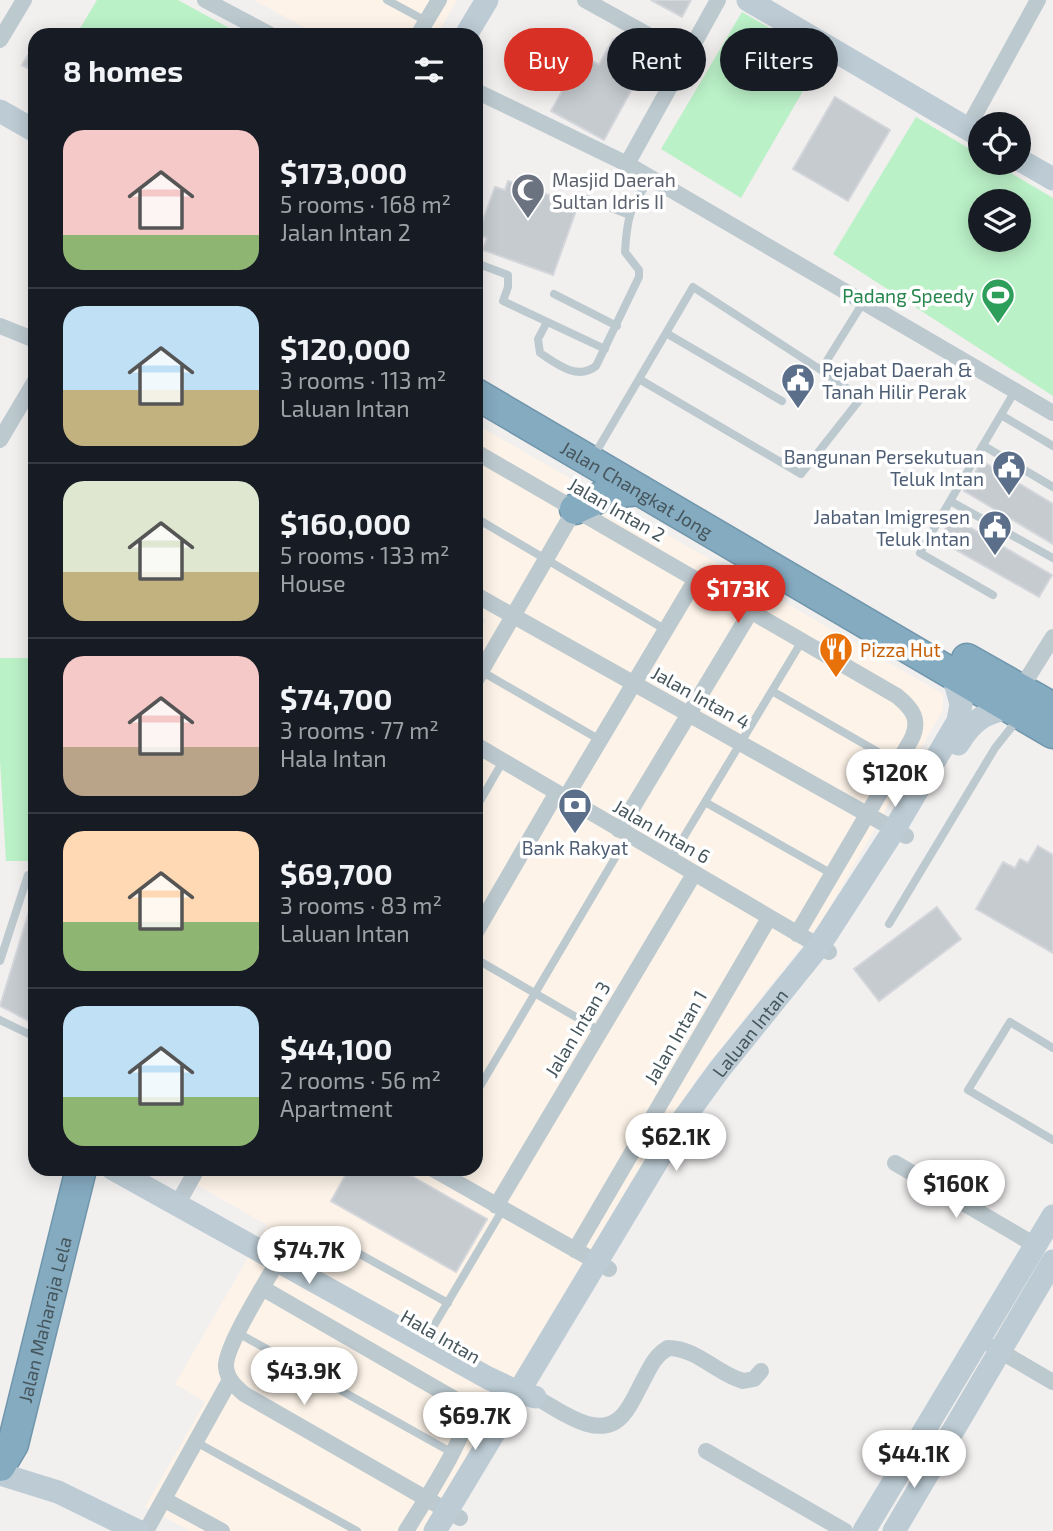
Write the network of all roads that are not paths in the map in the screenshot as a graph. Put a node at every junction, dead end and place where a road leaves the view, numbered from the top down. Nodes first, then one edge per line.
1 (24, 0) edge
2 (205, 0) edge
3 (387, 0) edge
4 (439, 0) edge
5 (486, 0) edge
6 (585, 0) edge
7 (718, 0) edge
8 (748, 0) edge
9 (1038, 0) edge
10 (258, 28) edge
11 (422, 28) edge
12 (470, 28) edge
13 (636, 28) edge
14 (702, 28) edge
15 (0, 40) edge
16 (667, 91) edge
17 (483, 94) edge
18 (0, 111) edge
19 (983, 112) edge
20 (28, 127) edge
21 (968, 130) edge
22 (627, 164) junction
23 (1031, 166) edge
24 (651, 178) junction
25 (1053, 179) edge
26 (588, 199) dead end
27 (628, 214) junction
28 (483, 266) edge
29 (554, 294) dead end
30 (864, 301) junction
31 (547, 322) junction
32 (0, 326) edge
33 (617, 326) junction
34 (666, 333) junction
35 (28, 337) edge
36 (605, 349) junction
37 (821, 370) junction
38 (483, 379) edge
39 (639, 379) junction
40 (1015, 391) junction
41 (28, 393) edge
42 (483, 398) edge
43 (782, 401) dead end
44 (1053, 413) edge
45 (1001, 415) junction
46 (0, 440) edge
47 (984, 446) junction
48 (1053, 446) edge
49 (599, 447) junction
50 (483, 456) edge
51 (1053, 487) edge
52 (639, 490) junction
53 (950, 500) junction
54 (575, 509) junction
55 (483, 522) edge
56 (1053, 558) edge
57 (545, 559) junction
58 (696, 579) junction
59 (993, 595) dead end
60 (483, 599) edge
61 (751, 611) junction
62 (512, 616) junction
63 (666, 630) junction
64 (1053, 637) edge
65 (802, 641) junction
66 (483, 667) edge
67 (953, 675) junction
68 (483, 679) edge
69 (634, 684) junction
70 (772, 691) junction
71 (1017, 704) junction
72 (1053, 708) edge
73 (689, 715) junction
74 (1053, 733) edge
75 (600, 740) junction
76 (741, 744) junction
77 (483, 749) edge
78 (503, 761) junction
79 (897, 763) junction
80 (483, 796) edge
81 (561, 797) junction
82 (705, 802) junction
83 (866, 814) junction
84 (624, 833) junction
85 (900, 833) junction
86 (670, 860) junction
87 (694, 874) junction
88 (832, 874) junction
89 (28, 876) edge
90 (769, 918) junction
91 (483, 921) edge
92 (889, 924) dead end
93 (797, 934) junction
94 (824, 949) junction
95 (0, 961) edge
96 (483, 962) edge
97 (535, 993) junction
98 (0, 1020) edge
99 (601, 1032) junction
100 (28, 1034) edge
101 (1053, 1048) edge
102 (483, 1081) edge
103 (1053, 1140) edge
104 (895, 1163) dead end
105 (78, 1176) edge
106 (78, 1176) edge
107 (129, 1176) edge
108 (152, 1176) edge
109 (193, 1176) edge
110 (445, 1176) edge
111 (181, 1198) junction
112 (499, 1208) junction
113 (1053, 1216) edge
114 (1035, 1245) junction
115 (575, 1250) junction
116 (282, 1255) junction
117 (1053, 1261) edge
118 (603, 1266) junction
119 (264, 1289) junction
120 (448, 1303) junction
121 (238, 1333) junction
122 (428, 1336) junction
123 (979, 1339) junction
124 (1000, 1351) junction
125 (761, 1371) dead end
126 (230, 1380) junction
127 (1053, 1382) edge
128 (527, 1391) junction
129 (0, 1436) edge
130 (196, 1442) junction
131 (706, 1451) dead end
132 (451, 1452) junction
133 (0, 1466) edge
134 (0, 1474) edge
135 (426, 1498) junction
136 (165, 1500) junction
137 (453, 1520) edge
138 (138, 1531) edge
139 (146, 1531) edge
140 (222, 1531) edge
141 (357, 1531) edge
142 (406, 1531) edge
143 (435, 1531) edge
144 (845, 1531) edge
145 (864, 1531) edge
146 (894, 1531) edge

1 - 15 street
2 - 10 street
3 - 11 lane
4 - 11 street
5 - 12 street
6 - 13 street
7 - 14 street
8 - 21 street
9 - 19 street
16 - 22 street
17 - 22 street
18 - 20 street
22 - 24 street
23 - 25 street
24 - 27 lane
24 - 30 street
26 - 27 lane
27 - 33 lane
28 - 31 lane
29 - 33 lane
30 - 37 lane
30 - 40 street
31 - 36 lane
31 - 36 lane
32 - 35 street
33 - 36 lane
34 - 37 lane
34 - 39 lane
34 - 43 lane
37 - 39 lane
38 - 49 highway, Jalan Changkat Jong
39 - 49 lane
40 - 44 street
40 - 45 lane
41 - 46 street
42 - 52 highway, Jalan Changkat Jong
45 - 47 lane
45 - 48 lane
47 - 51 lane
47 - 53 lane
49 - 71 highway, Jalan Changkat Jong
50 - 54 street, Jalan Intan 2
52 - 54 highway
52 - 67 highway, Jalan Changkat Jong
53 - 56 lane
53 - 59 lane
54 - 57 street
54 - 58 street, Jalan Intan 2
55 - 57 lane
57 - 62 street
57 - 63 lane
58 - 61 street, Jalan Intan 2
58 - 63 street
60 - 62 street, Jalan Intan 4
61 - 65 street, Jalan Intan 2
61 - 73 street
62 - 66 street
62 - 69 street, Jalan Intan 4
63 - 69 street
64 - 71 street
65 - 70 lane
65 - 79 street, Jalan Intan 2
67 - 71 highway, Jalan Changkat Jong
67 - 85 street, Laluan Intan
68 - 75 lane
69 - 73 street, Jalan Intan 4
69 - 75 street
70 - 76 lane
70 - 79 lane
71 - 72 highway, Jalan Changkat Jong
71 - 74 highway, Jalan Changkat Jong
71 - 85 street, Laluan Intan
71 - 92 lane
73 - 76 street, Jalan Intan 4
73 - 84 street
75 - 81 street
76 - 82 lane
76 - 83 street, Jalan Intan 4
77 - 78 street, Jalan Intan 6
78 - 80 lane
78 - 81 street, Jalan Intan 6
79 - 83 street, Jalan Intan 2
81 - 84 street, Jalan Intan 6
81 - 91 street
82 - 86 lane
82 - 88 lane
83 - 85 street, Jalan Intan 4
83 - 88 street, Jalan Intan 2
84 - 86 street, Jalan Intan 6
84 - 97 lane
85 - 94 street, Laluan Intan
86 - 87 street, Jalan Intan 6
87 - 90 street, Jalan Intan 6
87 - 99 street, Jalan Intan 3
88 - 93 street, Jalan Intan 2
89 - 95 lane
90 - 93 street, Jalan Intan 6
90 - 115 street, Jalan Intan 1
93 - 94 street, Jalan Intan 6
94 - 118 street, Laluan Intan
96 - 97 lane
97 - 99 lane
97 - 102 lane
98 - 100 lane
99 - 112 street, Jalan Intan 3
101 - 103 lane
104 - 114 street
105 - 129 highway, Jalan Maharaja Lela
106 - 133 highway, Jalan Maharaja Lela
107 - 111 street, Hala Intan
108 - 111 street, Hala Intan
109 - 111 street
110 - 112 street
111 - 116 street, Hala Intan
112 - 115 street
112 - 120 lane
113 - 114 street
114 - 123 street
115 - 118 street
116 - 119 street
116 - 120 lane
116 - 122 street, Hala Intan
117 - 124 street
118 - 128 street, Laluan Intan
119 - 121 street
119 - 132 street
120 - 122 lane
121 - 126 street
121 - 132 lane
122 - 128 street, Hala Intan
123 - 124 street
123 - 145 street
124 - 127 street
124 - 146 street
125 - 128 street
126 - 130 street
126 - 135 street
128 - 137 street, Laluan Intan
130 - 136 street
130 - 141 lane
131 - 144 street
132 - 135 street
134 - 138 street
135 - 137 street
135 - 142 street
136 - 139 street
136 - 140 street
137 - 143 street, Laluan Intan

